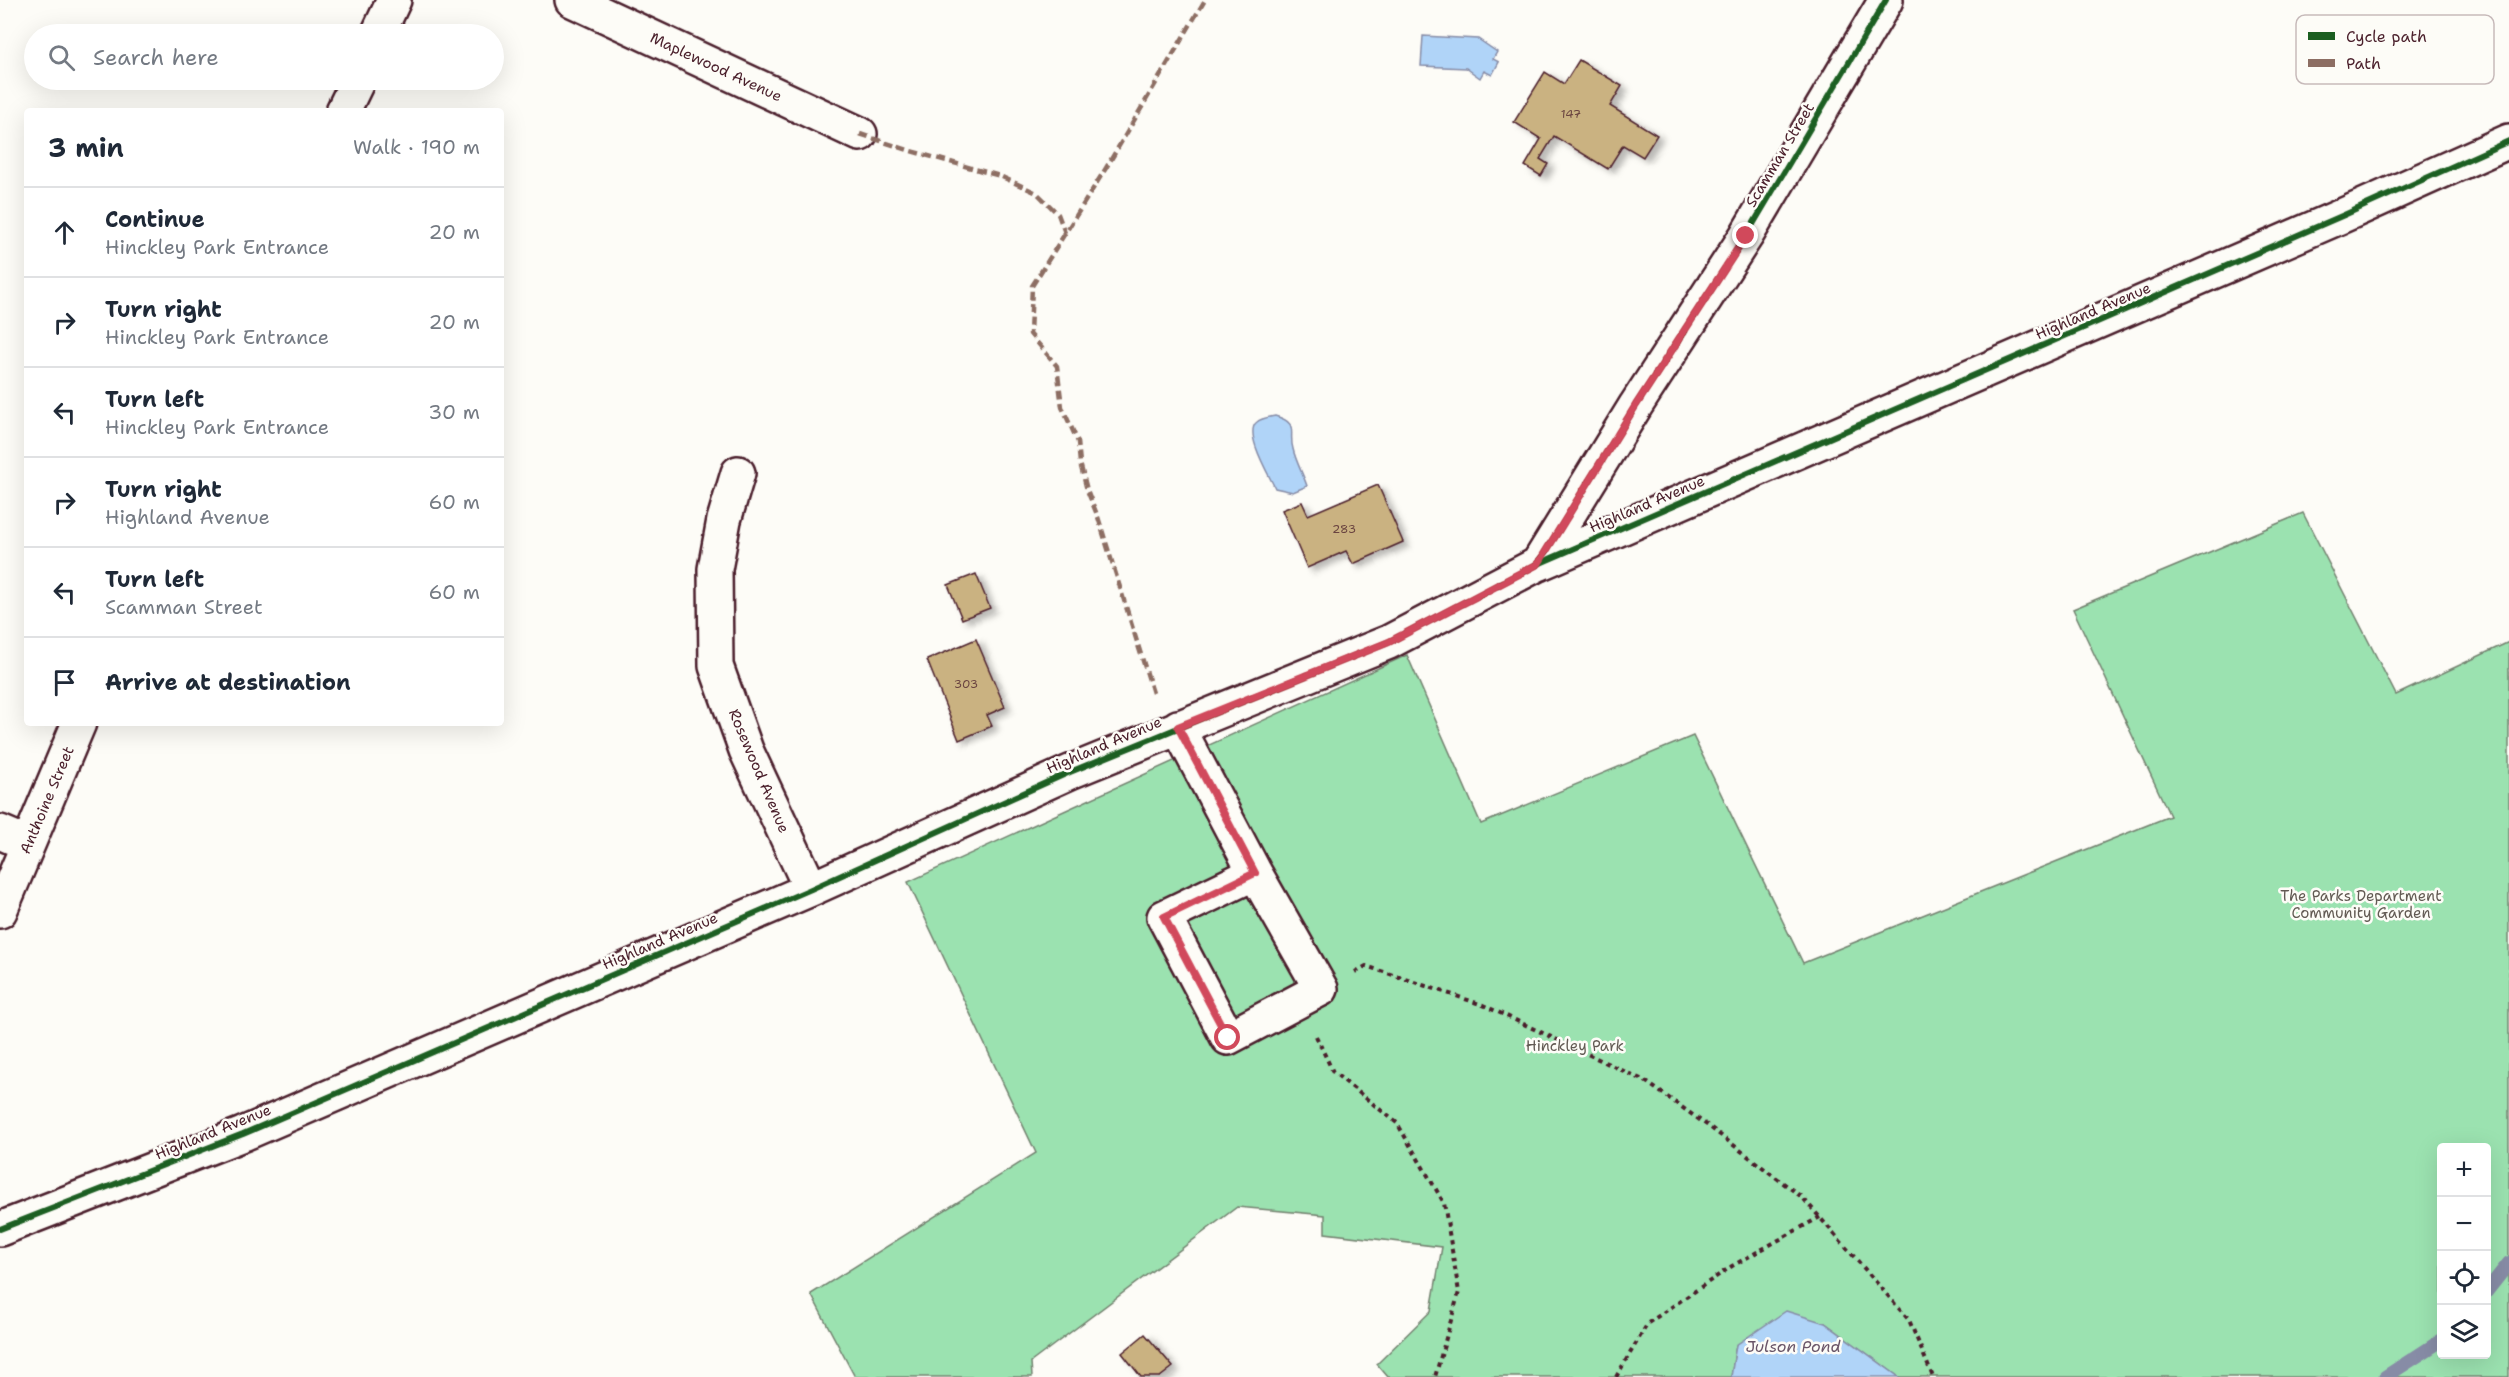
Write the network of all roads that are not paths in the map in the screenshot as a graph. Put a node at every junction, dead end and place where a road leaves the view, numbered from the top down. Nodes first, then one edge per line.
1 (394, 0) edge
2 (572, 0) edge
3 (1886, 0) edge
4 (383, 24) edge
5 (353, 90) edge
6 (344, 108) edge
7 (860, 134) dead end
8 (2509, 141) edge
9 (738, 473) dead end
10 (1538, 564) junction
11 (77, 726) edge
12 (1178, 727) junction
13 (14, 838) edge
14 (1255, 873) junction
15 (811, 889) junction
16 (0, 910) edge
17 (0, 1229) edge

1 - 4 street
2 - 7 street, Maplewood Avenue
3 - 10 street, Scamman Street
5 - 6 street
8 - 10 street, Highland Avenue
9 - 15 street, Rosewood Avenue
10 - 12 street, Highland Avenue
11 - 13 street, Anthoine Street
12 - 14 street
12 - 15 street, Highland Avenue
13 - 16 street, Anthoine Street
14 - 14 street
15 - 17 street, Highland Avenue

